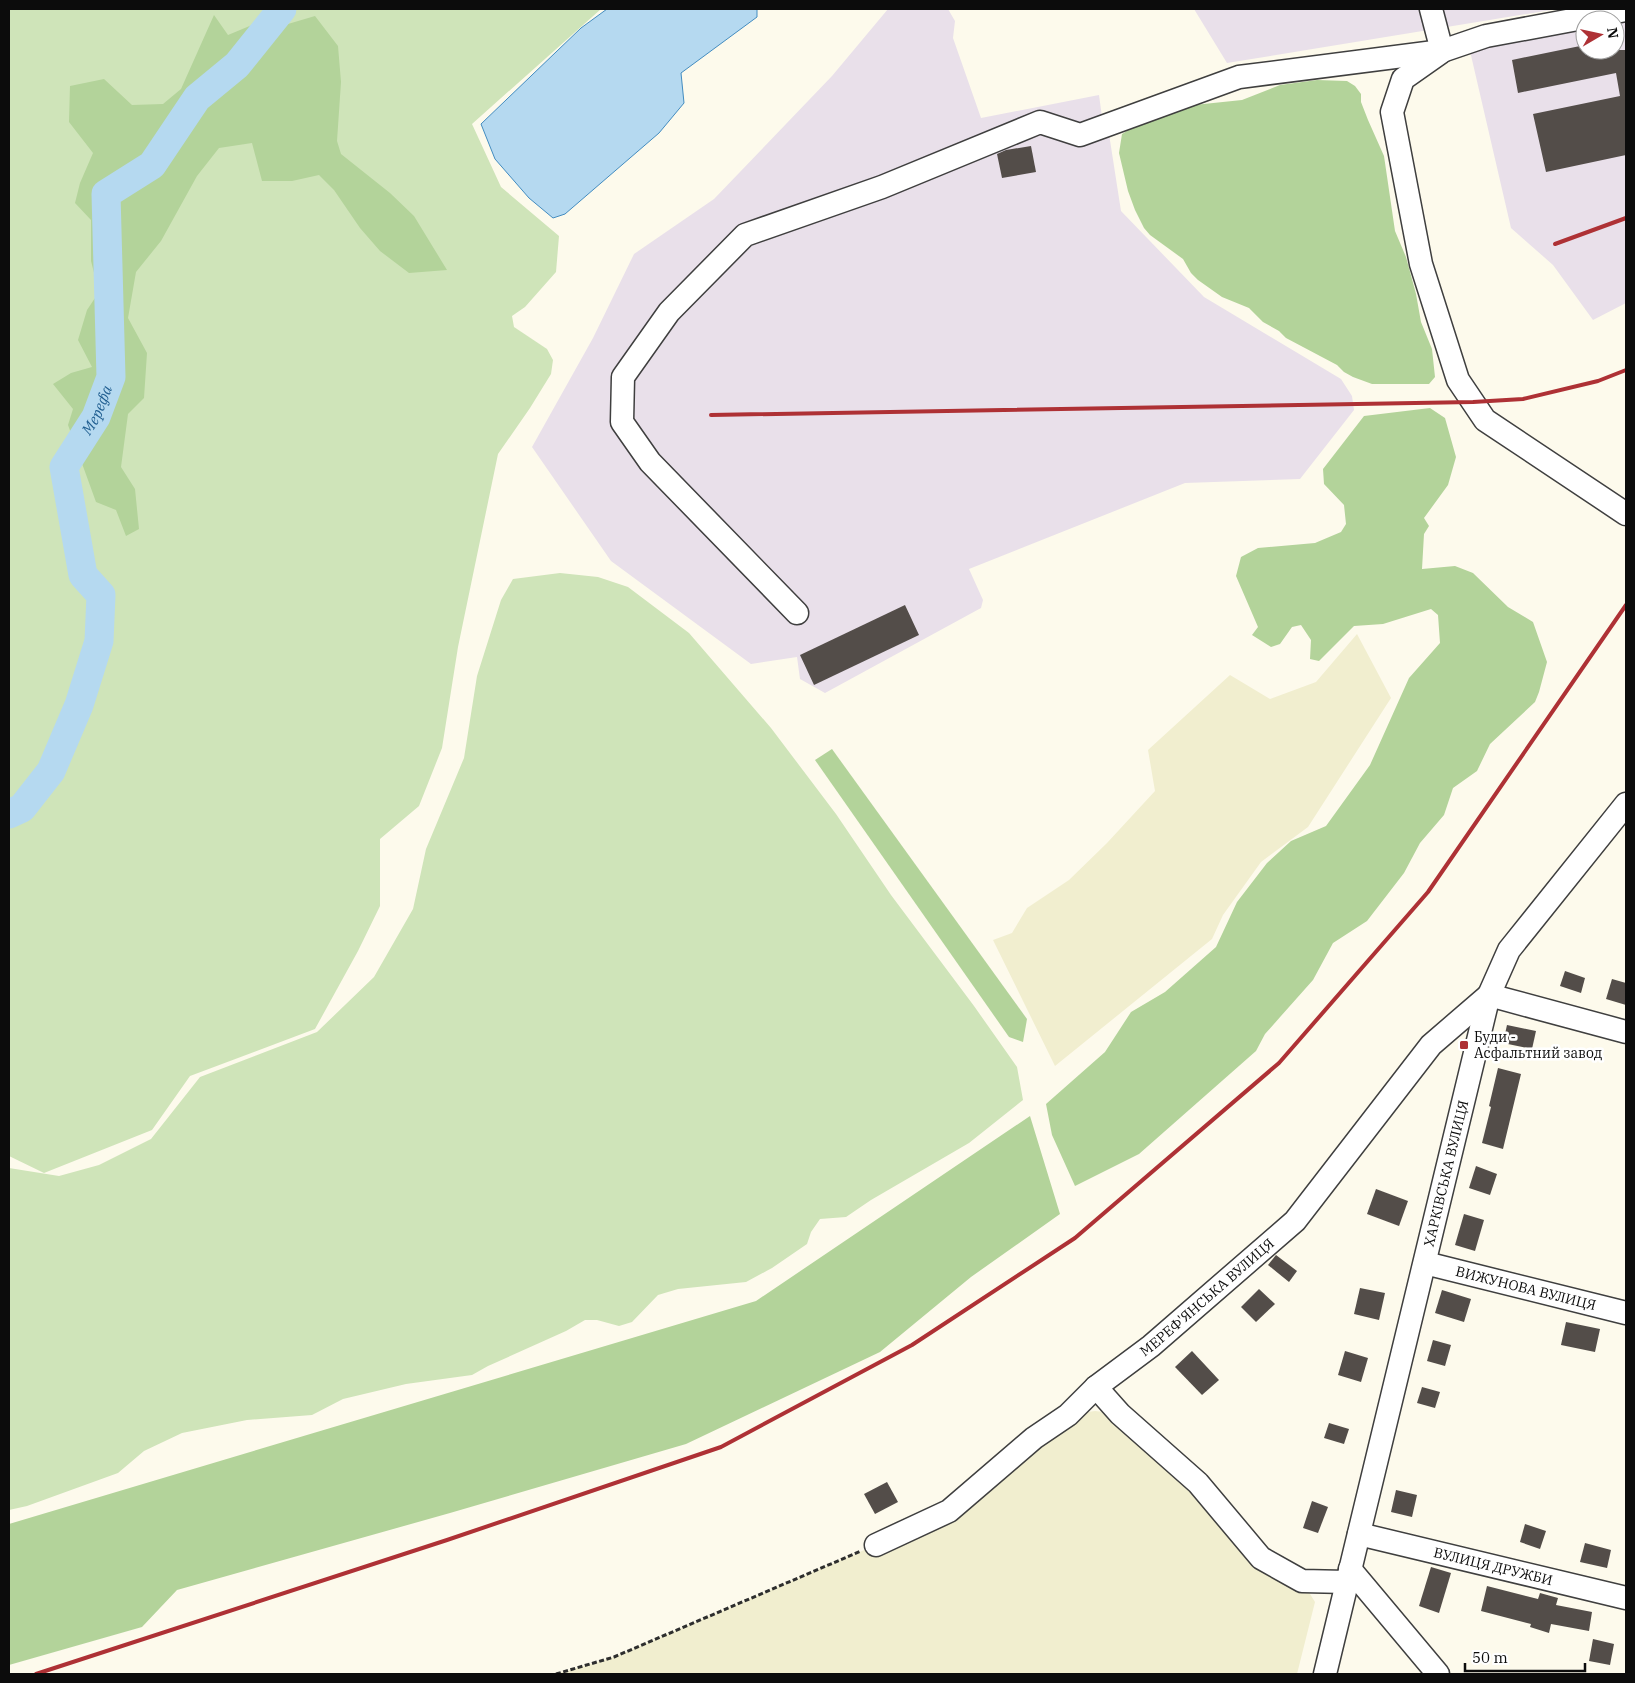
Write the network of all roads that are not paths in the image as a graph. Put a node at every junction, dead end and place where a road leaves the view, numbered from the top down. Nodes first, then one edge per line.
1 (1432, 9) edge
2 (1626, 10) edge
3 (1442, 51) junction
4 (1626, 514) edge
5 (797, 613) dead end
6 (1621, 811) edge
7 (1489, 995) junction
8 (1626, 1032) edge
9 (1424, 1263) junction
10 (1626, 1313) edge
11 (1096, 1387) junction
12 (1359, 1534) junction
13 (876, 1545) road end
14 (1349, 1576) junction
15 (1626, 1598) edge
16 (1325, 1674) edge
17 (1438, 1674) edge

1 - 3 street
2 - 3 street
3 - 4 street
3 - 5 street
6 - 7 street, ХАРКІВСЬКА ВУЛИЦЯ
7 - 8 street
7 - 9 street, ХАРКІВСЬКА ВУЛИЦЯ
7 - 11 street, МЕРЕФ'ЯНСЬКА ВУЛИЦЯ
9 - 10 street, ВИЖУНОВА ВУЛИЦЯ
9 - 12 street, ХАРКІВСЬКА ВУЛИЦЯ
11 - 13 street, МЕРЕФ'ЯНСЬКА ВУЛИЦЯ
11 - 14 street
12 - 14 street, ХАРКІВСЬКА ВУЛИЦЯ
12 - 15 street, ВУЛИЦЯ ДРУЖБИ
14 - 16 street, ХАРКІВСЬКА ВУЛИЦЯ
14 - 17 street

